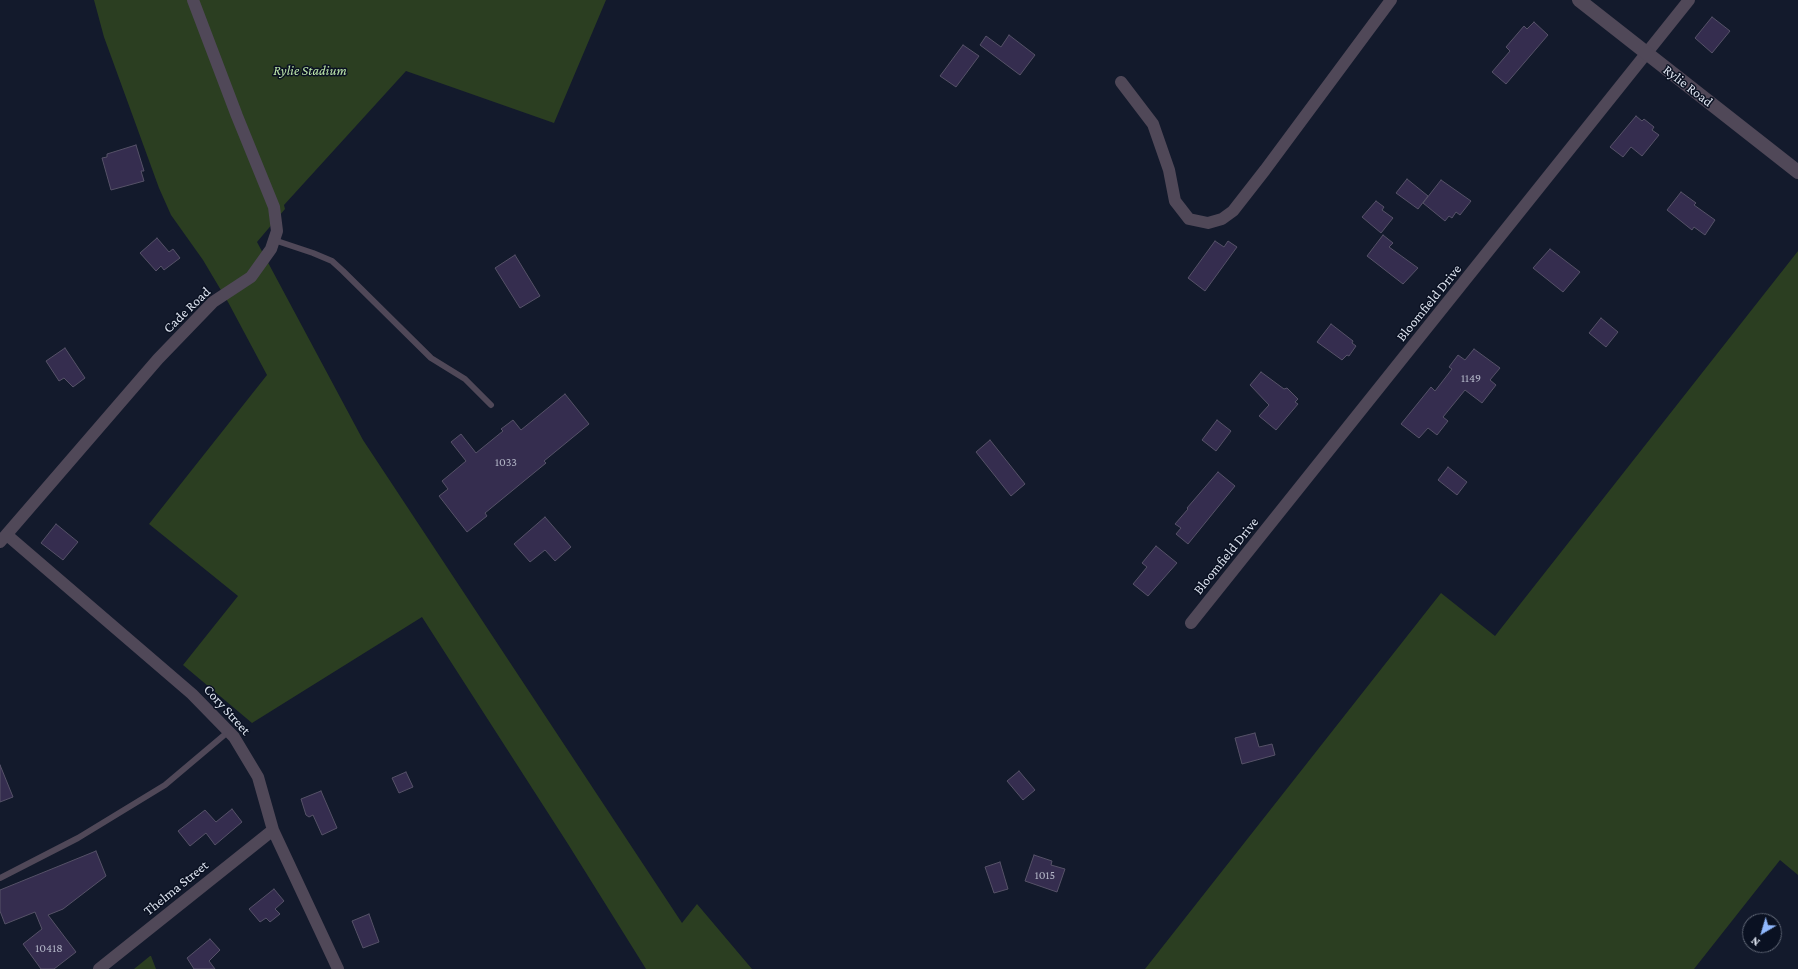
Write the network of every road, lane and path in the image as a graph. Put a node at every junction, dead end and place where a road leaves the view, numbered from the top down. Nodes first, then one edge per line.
1 (193, 0) edge
2 (1391, 0) edge
3 (1579, 0) edge
4 (1689, 0) edge
5 (1647, 54) junction
6 (1121, 82) dead end
7 (1798, 172) edge
8 (274, 240) junction
9 (491, 405) dead end
10 (4, 539) edge
11 (1191, 623) dead end
12 (229, 731) junction
13 (273, 830) junction
14 (0, 878) edge
15 (99, 969) edge
16 (338, 969) edge

1 - 8 street, Cade Road
2 - 6 street
3 - 5 street, Rylie Road
4 - 5 street, Bloomfield Drive
5 - 7 street, Rylie Road
5 - 11 street, Bloomfield Drive
8 - 9 lane
8 - 10 street, Cade Road
10 - 12 street, Cory Street
12 - 13 street, Cory Street
12 - 14 lane
13 - 15 street, Thelma Street
13 - 16 street, Cory Street

